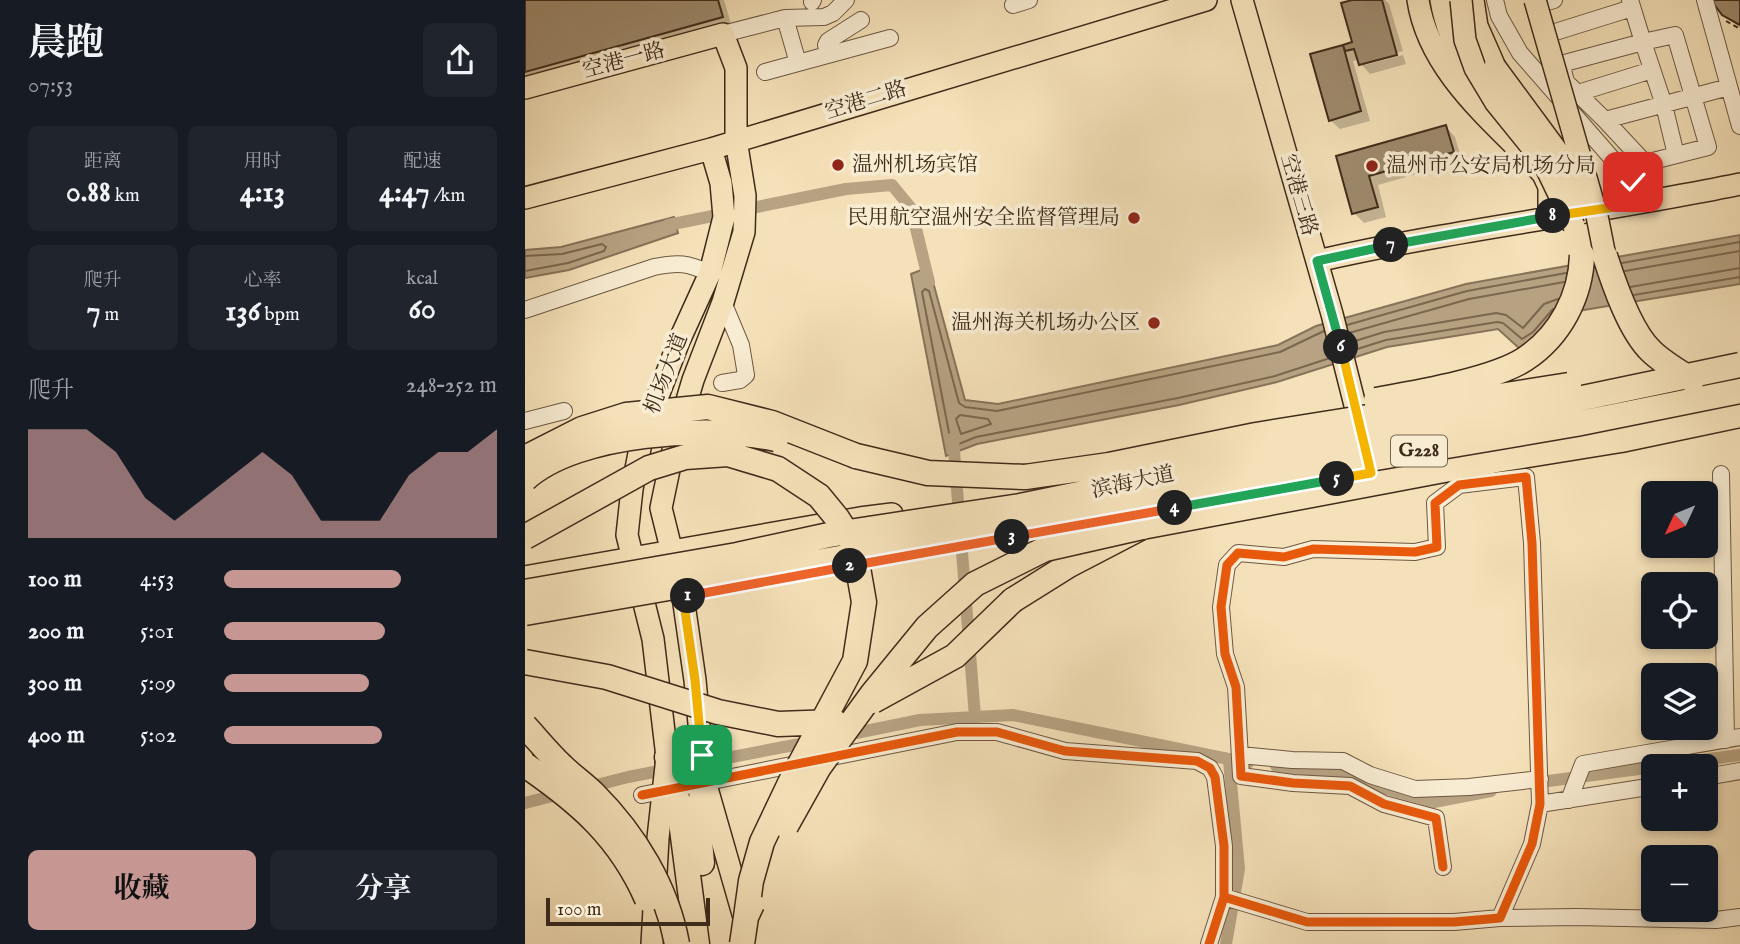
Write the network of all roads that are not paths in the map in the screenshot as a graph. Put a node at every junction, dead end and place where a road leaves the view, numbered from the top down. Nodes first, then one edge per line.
1 (846, 0) edge
2 (1206, 0) edge
3 (1243, 0) edge
4 (1254, 0) edge
5 (1418, 0) edge
6 (1441, 0) edge
7 (1461, 0) edge
8 (1473, 0) edge
9 (1495, 0) edge
10 (1705, 0) edge
11 (1544, 1) edge
12 (1631, 4) edge
13 (813, 5) edge
14 (785, 18) junction
15 (862, 20) dead end
16 (1552, 33) junction
17 (723, 34) junction
18 (890, 38) dead end
19 (1643, 42) junction
20 (829, 54) junction
21 (798, 63) junction
22 (1561, 64) junction
23 (1495, 67) junction
24 (1652, 69) junction
25 (765, 72) dead end
26 (1729, 87) junction
27 (525, 88) edge
28 (1578, 93) junction
29 (1693, 97) junction
30 (1664, 105) junction
31 (1605, 120) junction
32 (1740, 126) edge
33 (736, 140) junction
34 (711, 149) junction
35 (1676, 155) junction
36 (1740, 184) edge
37 (525, 198) edge
38 (1650, 202) junction
39 (1549, 217) junction
40 (1575, 219) junction
41 (1593, 256) junction
42 (1322, 260) junction
43 (710, 273) junction
44 (723, 302) junction
45 (525, 310) edge
46 (1735, 363) edge
47 (722, 383) dead end
48 (1740, 391) edge
49 (1740, 400) edge
50 (1740, 409) edge
51 (564, 411) dead end
52 (1740, 415) edge
53 (525, 421) edge
54 (1368, 427) junction
55 (856, 456) junction
56 (525, 458) edge
57 (1379, 472) junction
58 (1721, 474) dead end
59 (1025, 478) junction
60 (525, 479) edge
61 (1142, 527) junction
62 (525, 537) edge
63 (671, 551) junction
64 (633, 558) junction
65 (525, 577) edge
66 (525, 592) edge
67 (683, 597) junction
68 (645, 602) junction
69 (525, 613) edge
70 (525, 622) edge
71 (525, 662) edge
72 (525, 726) edge
73 (1733, 738) edge
74 (1240, 759) junction
75 (525, 765) edge
76 (668, 767) junction
77 (703, 768) junction
78 (1740, 771) edge
79 (1718, 775) edge
80 (1540, 788) junction
81 (1641, 788) edge
82 (642, 795) dead end
83 (1569, 800) junction
84 (692, 844) junction
85 (1443, 867) dead end
86 (1224, 897) junction
87 (746, 917) junction
88 (1740, 917) edge
89 (1500, 918) junction
90 (652, 944) edge
91 (666, 944) edge
92 (677, 944) edge
93 (697, 944) edge
94 (711, 944) edge
95 (742, 944) edge
96 (749, 944) edge
97 (1209, 944) edge

1 - 13 street
2 - 33 main road, 空港二路
3 - 42 main road, 空港三路
4 - 42 main road, 空港三路
5 - 39 main road
6 - 40 main road
7 - 40 main road, bridge
8 - 23 main road
9 - 38 street
10 - 26 street
11 - 16 street
11 - 41 main road, bridge
12 - 16 street
12 - 19 street
13 - 14 street
14 - 17 street
14 - 21 street
15 - 20 street
16 - 22 street
17 - 27 main road, 空港一路
17 - 33 main road, 机场大道
18 - 20 street
19 - 22 street
19 - 24 street
19 - 29 street
20 - 21 street
21 - 25 street
22 - 28 street
23 - 40 main road, bridge
23 - 41 main road, bridge
24 - 28 street
24 - 30 street
26 - 29 street
26 - 32 street
28 - 31 street
29 - 30 street
29 - 35 street
30 - 31 street
30 - 35 street
31 - 35 street
33 - 34 main road, 空港二路
33 - 44 main road, 机场大道
34 - 37 main road, 空港二路
34 - 43 main road, 机场大道
36 - 38 main road
38 - 40 main road
39 - 40 main road
39 - 42 main road
40 - 41 main road
41 - 49 highway, bridge
41 - 59 highway, bridge
42 - 54 main road, 空港三路
43 - 45 street
43 - 64 main road, 机场大道
44 - 47 street
44 - 63 main road, 机场大道
46 - 54 main road
46 - 59 highway, bridge
46 - 66 highway, 滨海大道 / G228, bridge
48 - 69 highway, 滨海大道 / G228, bridge
50 - 57 main road
51 - 53 street
52 - 61 highway
54 - 57 main road, 空港三路
54 - 63 main road
55 - 56 highway, bridge
55 - 59 highway
55 - 60 highway, bridge
57 - 67 main road
58 - 73 street
61 - 71 highway, bridge
61 - 87 highway, bridge
62 - 87 highway, bridge
63 - 64 main road
63 - 67 main road, 机场大道
64 - 65 main road
64 - 68 main road, 机场大道
67 - 68 main road
67 - 77 main road, 机场大道
68 - 70 main road
68 - 76 main road, 机场大道
72 - 92 highway, bridge
73 - 83 street
74 - 80 street
74 - 80 street
74 - 85 street
75 - 91 highway, bridge
76 - 84 highway
76 - 90 main road, 机场大道
77 - 84 highway
77 - 96 main road, 机场大道
78 - 79 street
80 - 83 street
80 - 89 street
81 - 83 street
82 - 86 street
84 - 93 highway
84 - 94 highway
86 - 89 street
86 - 97 street
87 - 95 highway, bridge
88 - 89 street

